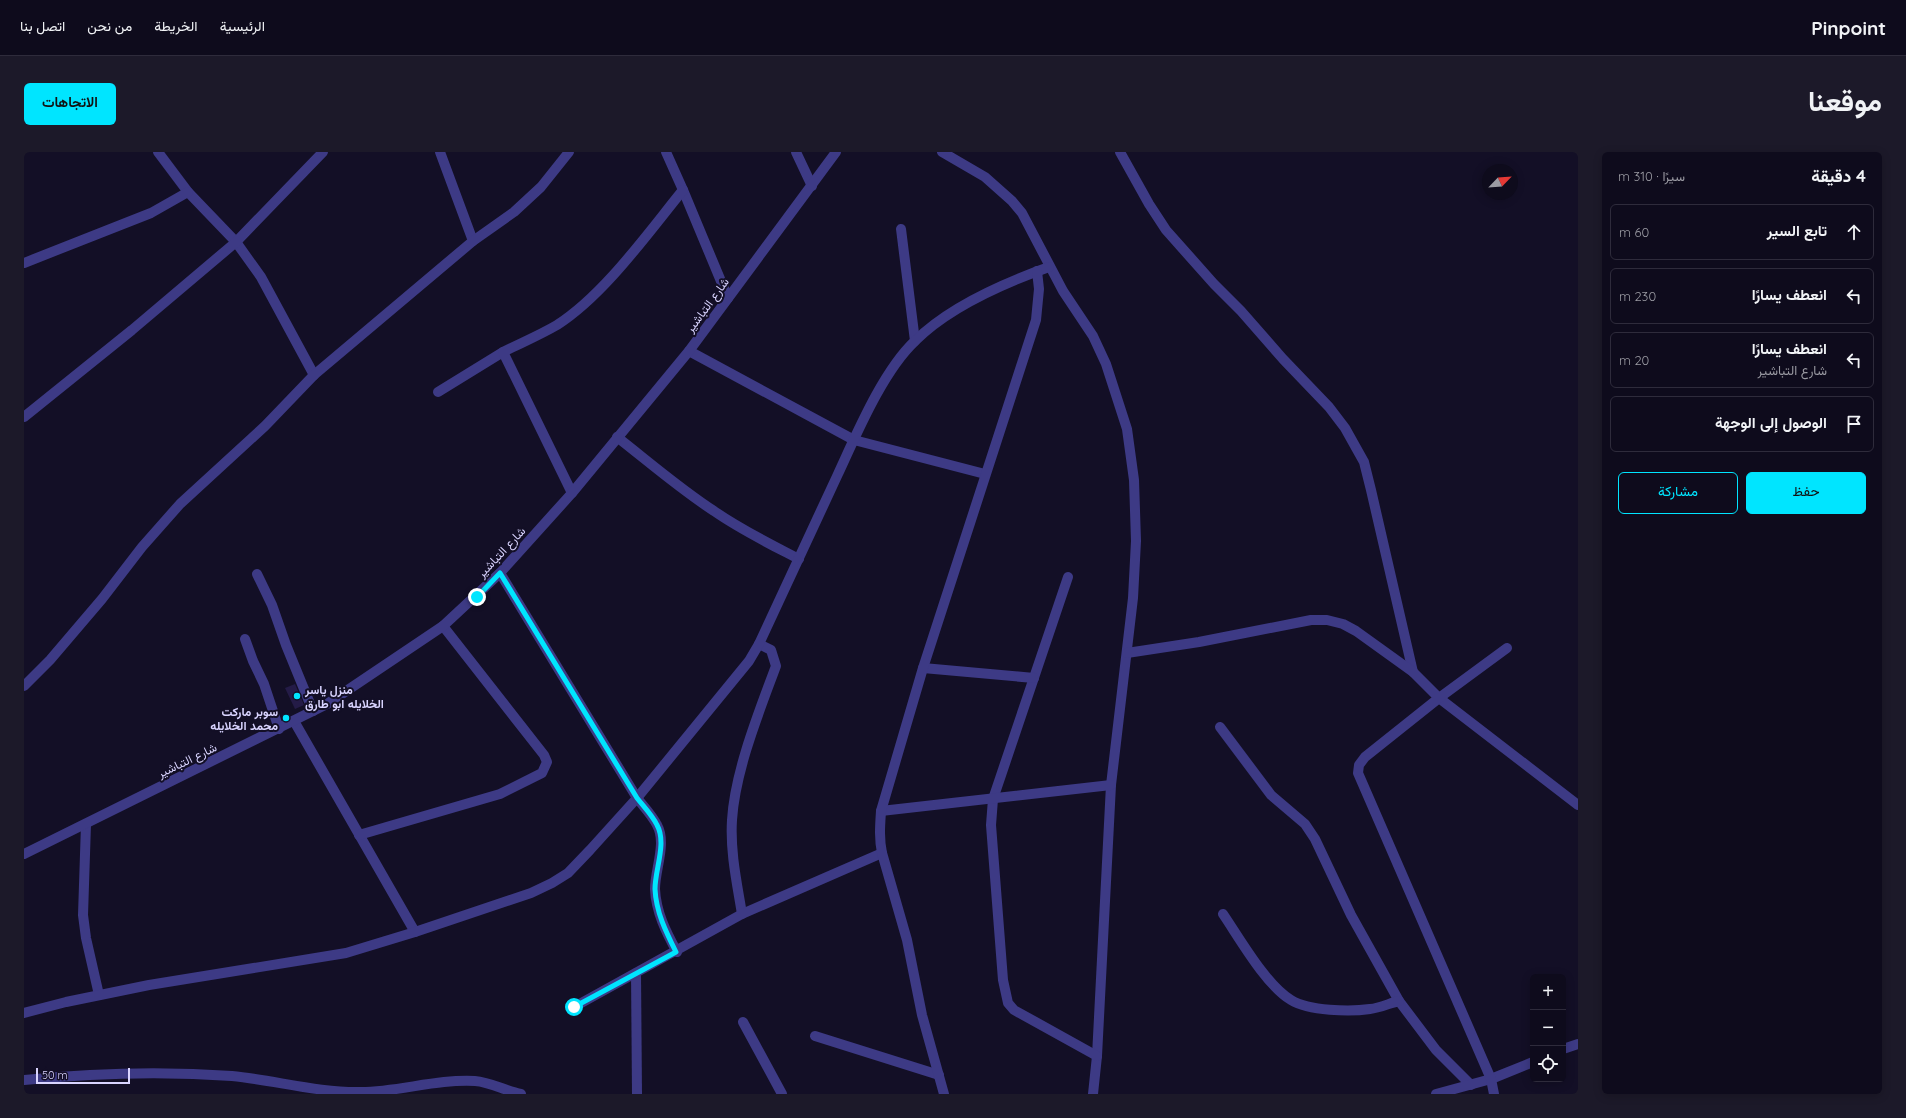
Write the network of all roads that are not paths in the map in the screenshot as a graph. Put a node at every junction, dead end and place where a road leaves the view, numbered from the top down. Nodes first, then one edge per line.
1 (158, 152) edge
2 (322, 152) edge
3 (440, 152) edge
4 (569, 152) edge
5 (666, 152) edge
6 (796, 152) edge
7 (836, 152) edge
8 (942, 152) edge
9 (1120, 152) edge
10 (812, 186) junction
11 (684, 190) junction
12 (188, 192) junction
13 (901, 229) dead end
14 (473, 241) junction
15 (236, 242) junction
16 (24, 263) edge
17 (1049, 267) junction
18 (1037, 271) junction
19 (728, 298) junction
20 (914, 341) junction
21 (690, 351) junction
22 (503, 352) junction
23 (314, 375) junction
24 (438, 392) dead end
25 (24, 417) edge
26 (617, 437) junction
27 (854, 440) junction
28 (986, 474) junction
29 (572, 493) junction
30 (799, 559) junction
31 (500, 573) junction
32 (257, 574) dead end
33 (1068, 577) dead end
34 (444, 626) junction
35 (245, 639) dead end
36 (759, 644) junction
37 (1507, 648) dead end
38 (1127, 653) junction
39 (923, 668) junction
40 (1412, 672) junction
41 (1034, 678) junction
42 (24, 686) edge
43 (1439, 698) junction
44 (314, 711) junction
45 (294, 721) junction
46 (1220, 727) dead end
47 (279, 729) junction
48 (1111, 785) junction
49 (637, 798) junction
50 (994, 799) junction
51 (1578, 805) edge
52 (881, 811) junction
53 (86, 824) junction
54 (359, 835) junction
55 (882, 853) junction
56 (24, 854) edge
57 (742, 914) junction
58 (1223, 914) dead end
59 (415, 932) junction
60 (676, 952) junction
61 (636, 973) junction
62 (99, 995) junction
63 (1399, 1001) junction
64 (574, 1007) dead end
65 (24, 1013) edge
66 (743, 1022) dead end
67 (815, 1036) dead end
68 (1578, 1044) edge
69 (1566, 1048) edge
70 (1097, 1056) junction
71 (1530, 1063) edge
72 (939, 1075) junction
73 (1491, 1079) junction
74 (24, 1080) edge
75 (1471, 1085) junction
76 (509, 1092) junction
77 (494, 1094) edge
78 (521, 1094) edge
79 (637, 1094) edge
80 (782, 1094) edge
81 (944, 1094) edge
82 (1093, 1094) edge
83 (1436, 1094) edge
84 (1494, 1094) edge

1 - 12 street
2 - 15 street
3 - 14 street
4 - 14 street
5 - 11 street
6 - 10 street
7 - 10 street, شارع التباشير
8 - 17 street
9 - 40 street
10 - 19 street, شارع التباشير
11 - 19 street
11 - 22 street
12 - 15 street
12 - 16 street
13 - 20 street
14 - 23 street
15 - 23 street
15 - 25 street
17 - 18 street
17 - 38 street
18 - 20 street
18 - 28 street
19 - 21 street, شارع التباشير
20 - 27 street
21 - 26 street, شارع التباشير
21 - 27 street
22 - 24 street
22 - 29 street
23 - 42 street
26 - 29 street, شارع التباشير
26 - 30 street
27 - 28 street
27 - 30 street
28 - 39 street
29 - 31 street, شارع التباشير
30 - 36 street
31 - 34 street, شارع التباشير
31 - 49 street
32 - 44 street
33 - 41 street
34 - 44 street, شارع التباشير
34 - 54 street
35 - 47 street
36 - 49 street
36 - 57 street
37 - 43 street
38 - 40 street
38 - 48 street
39 - 41 street
39 - 52 street
40 - 43 street
41 - 50 street
43 - 51 street
43 - 73 street
44 - 45 street, شارع التباشير
45 - 47 street, شارع التباشير
45 - 54 street
46 - 63 street
47 - 53 street, شارع التباشير
48 - 50 street
48 - 70 street
49 - 59 street
49 - 60 street
50 - 52 street
50 - 70 street
52 - 55 street
53 - 56 street, شارع التباشير
53 - 62 street
54 - 59 street
55 - 57 street
55 - 72 street
57 - 60 street
58 - 63 street
59 - 62 street
60 - 61 street
61 - 64 street
61 - 79 street
62 - 65 street
63 - 75 street
66 - 80 street
67 - 72 street
68 - 69 street
70 - 82 street
71 - 73 street
72 - 81 street
73 - 75 street
73 - 84 street
74 - 76 street
75 - 83 street
76 - 77 street
76 - 78 street

